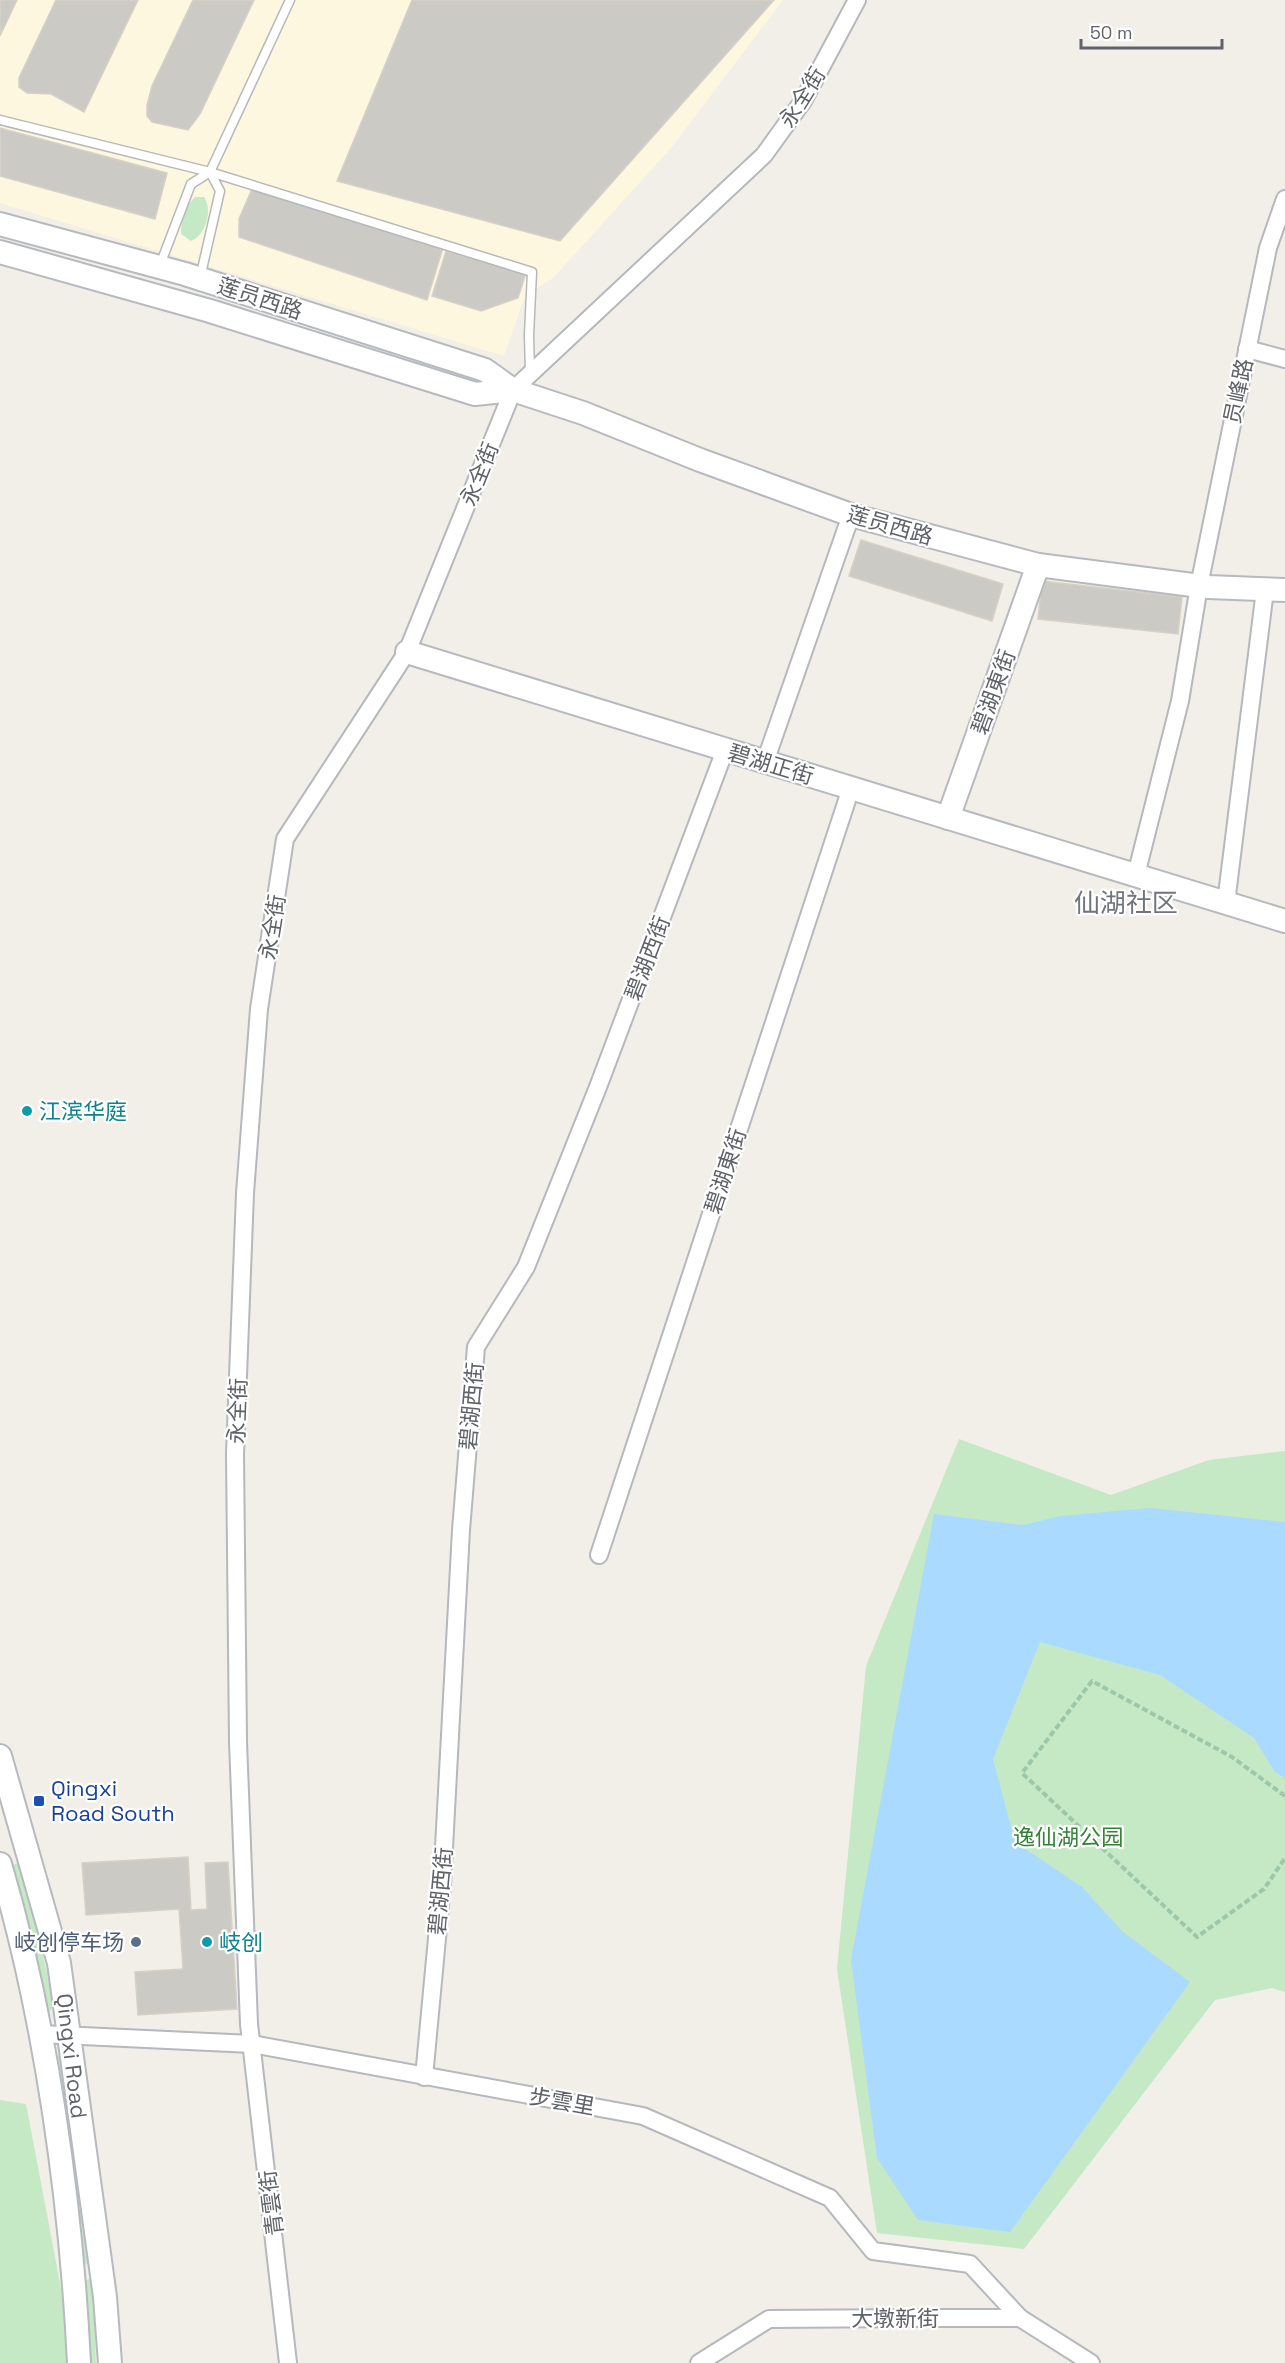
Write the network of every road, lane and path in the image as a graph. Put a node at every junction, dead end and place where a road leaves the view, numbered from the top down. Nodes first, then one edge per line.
1 (290, 0) edge
2 (857, 0) edge
3 (0, 120) edge
4 (210, 172) junction
5 (1285, 199) edge
6 (0, 224) edge
7 (0, 252) edge
8 (159, 267) junction
9 (199, 279) junction
10 (1247, 349) junction
11 (1285, 359) edge
12 (530, 374) junction
13 (513, 390) junction
14 (851, 515) junction
15 (1038, 565) junction
16 (1199, 586) junction
17 (1275, 590) edge
18 (407, 652) junction
19 (725, 750) junction
20 (765, 762) junction
21 (851, 788) junction
22 (948, 818) junction
23 (1136, 876) junction
24 (1226, 903) junction
25 (1285, 921) edge
26 (599, 1555) dead end
27 (0, 1756) edge
28 (1285, 1796) edge
29 (26, 1844) junction
30 (0, 1854) edge
31 (1285, 1858) edge
32 (0, 1864) edge
33 (40, 2034) junction
34 (69, 2036) junction
35 (252, 2044) junction
36 (424, 2077) junction
37 (73, 2279) junction
38 (102, 2280) junction
39 (1020, 2318) junction
40 (78, 2363) edge
41 (110, 2363) edge
42 (288, 2363) edge
43 (699, 2363) edge
44 (1091, 2363) edge

1 - 4 lane
2 - 12 street, 永全街
3 - 4 lane
4 - 8 lane
4 - 9 lane
4 - 12 lane
5 - 10 street, 员峰路
6 - 8 main road, 莲员西路
7 - 13 main road, 莲员西路
8 - 9 main road, 莲员西路
9 - 13 main road, 莲员西路
10 - 11 street
10 - 16 street, 员峰路
12 - 13 street, 永全街
13 - 14 main road, 莲员西路
13 - 18 street, 永全街
14 - 15 main road, 莲员西路
14 - 20 street
15 - 16 main road, 莲员西路
15 - 22 main road, 碧湖東街
16 - 17 main road, 莲员西路
16 - 23 street, 员峰路
17 - 24 street
18 - 19 main road, 碧湖正街
18 - 35 street, 永全街
19 - 20 main road, 碧湖正街
19 - 36 street, 碧湖西街
20 - 21 main road, 碧湖正街
21 - 22 main road, 碧湖正街
21 - 26 street, 碧湖東街
22 - 23 main road, 碧湖正街
23 - 24 main road, 碧湖正街
24 - 25 main road, 碧湖正街
27 - 29 main road, Qingxi Road
28 - 31 path
29 - 30 main road
29 - 34 main road, Qingxi Road
32 - 33 main road, Qingxi Road
33 - 34 street, 步雲里
33 - 37 main road, Qingxi Road
34 - 35 street, 步雲里
34 - 38 main road, Qingxi Road
35 - 36 street, 步雲里
35 - 42 street, 青雲街
36 - 39 street, 步雲里
37 - 38 main road
37 - 40 main road, Qingxi Road
38 - 41 main road, Qingxi Road
39 - 43 street, 大墩新街
39 - 44 street

